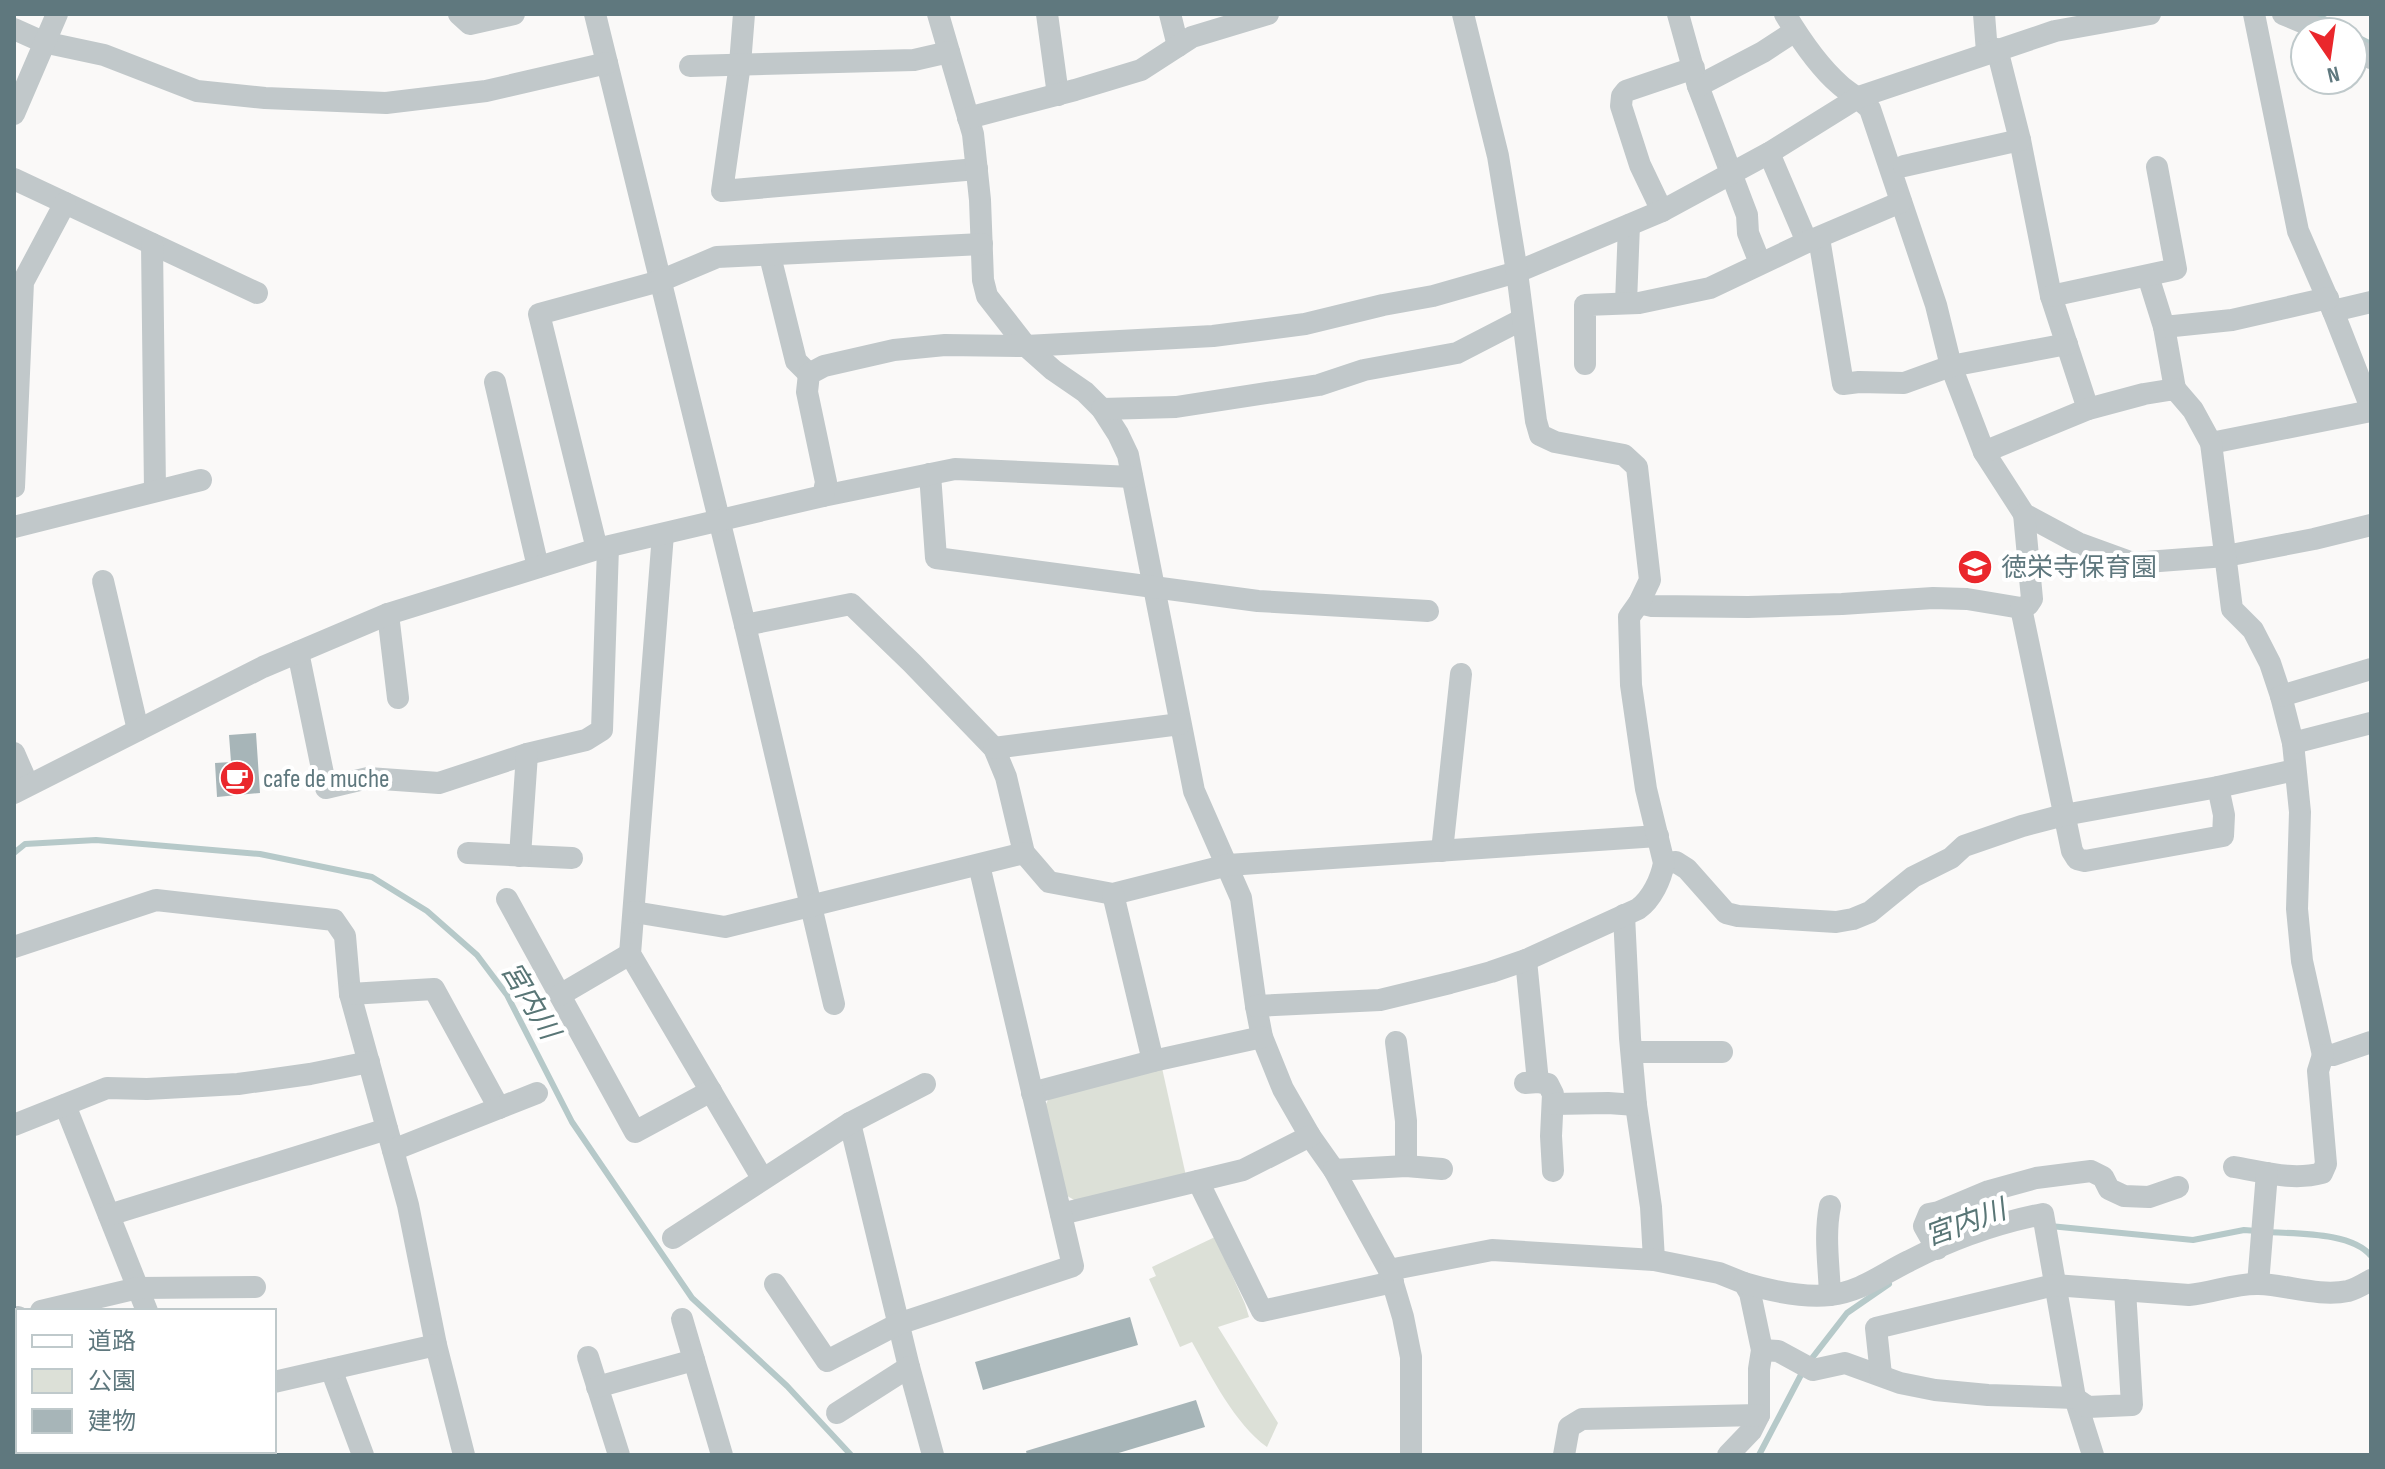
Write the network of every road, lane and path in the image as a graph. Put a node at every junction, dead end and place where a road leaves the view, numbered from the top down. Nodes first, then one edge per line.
1 (57, 14) edge
2 (459, 14) edge
3 (514, 14) edge
4 (595, 14) edge
5 (744, 14) edge
6 (938, 14) edge
7 (1047, 14) edge
8 (1170, 14) edge
9 (1268, 14) edge
10 (1463, 14) edge
11 (1678, 14) edge
12 (1984, 14) edge
13 (2150, 14) edge
14 (2254, 14) edge
15 (1790, 22) edge
16 (14, 29) edge
17 (43, 42) junction
18 (1178, 46) junction
19 (1992, 51) junction
20 (949, 52) junction
21 (607, 63) junction
22 (740, 64) junction
23 (690, 66) dead end
24 (1696, 77) junction
25 (1058, 95) junction
26 (1859, 97) junction
27 (14, 114) edge
28 (968, 118) junction
29 (2020, 140) junction
30 (1769, 153) junction
31 (1904, 166) dead end
32 (2157, 167) dead end
33 (977, 169) junction
34 (1731, 174) junction
35 (14, 179) edge
36 (1901, 202) junction
37 (65, 203) junction
38 (1662, 211) junction
39 (1629, 225) junction
40 (1813, 240) junction
41 (152, 244) junction
42 (982, 244) junction
43 (770, 256) junction
44 (1760, 263) junction
45 (1517, 272) junction
46 (2148, 276) junction
47 (18, 280) edge
48 (660, 281) junction
49 (257, 293) dead end
50 (2051, 296) junction
51 (2371, 302) edge
52 (1626, 303) junction
53 (2330, 305) junction
54 (1521, 320) junction
55 (2164, 327) junction
56 (2067, 344) junction
57 (1026, 346) junction
58 (1585, 364) dead end
59 (1951, 366) junction
60 (809, 374) junction
61 (495, 382) dead end
62 (2175, 389) junction
63 (1102, 409) junction
64 (2088, 409) junction
65 (2371, 410) edge
66 (2211, 443) junction
67 (1984, 452) junction
68 (930, 474) junction
69 (1132, 477) junction
70 (201, 480) dead end
71 (14, 487) edge
72 (155, 491) junction
73 (823, 496) junction
74 (2024, 514) junction
75 (719, 520) junction
76 (2371, 525) edge
77 (14, 527) edge
78 (663, 534) junction
79 (602, 548) junction
80 (2226, 556) junction
81 (538, 567) junction
82 (103, 581) dead end
83 (1153, 586) junction
84 (1639, 603) junction
85 (2021, 608) junction
86 (1428, 611) dead end
87 (388, 614) junction
88 (745, 625) junction
89 (298, 652) junction
90 (2371, 669) edge
91 (1461, 674) dead end
92 (2281, 696) junction
93 (398, 698) dead end
94 (2371, 723) edge
95 (1180, 724) junction
96 (138, 730) junction
97 (2293, 743) junction
98 (994, 748) junction
99 (14, 753) edge
100 (527, 754) junction
101 (2295, 770) junction
102 (2218, 787) junction
103 (21, 789) edge
104 (2064, 815) junction
105 (1658, 836) junction
106 (1442, 851) junction
107 (468, 853) dead end
108 (1024, 853) junction
109 (520, 856) junction
110 (572, 858) dead end
111 (1664, 863) junction
112 (979, 865) junction
113 (1228, 865) junction
114 (1113, 894) junction
115 (507, 899) dead end
116 (811, 906) junction
117 (634, 912) junction
118 (1624, 915) junction
119 (14, 947) edge
120 (630, 954) junction
121 (1526, 960) junction
122 (350, 994) junction
123 (560, 995) junction
124 (834, 1004) dead end
125 (1256, 1006) junction
126 (1262, 1037) junction
127 (1396, 1042) dead end
128 (2371, 1042) edge
129 (1633, 1052) junction
130 (1722, 1052) dead end
131 (2323, 1055) junction
132 (1153, 1061) junction
133 (369, 1062) junction
134 (925, 1084) dead end
135 (711, 1091) junction
136 (537, 1093) dead end
137 (1032, 1093) junction
138 (1554, 1104) junction
139 (65, 1105) junction
140 (1636, 1105) junction
141 (499, 1108) junction
142 (850, 1123) junction
143 (14, 1125) edge
144 (1310, 1136) junction
145 (390, 1140) junction
146 (1406, 1166) junction
147 (2234, 1167) dead end
148 (1442, 1169) dead end
149 (1334, 1170) junction
150 (1553, 1171) dead end
151 (2267, 1173) junction
152 (762, 1178) junction
153 (1198, 1181) junction
154 (2178, 1187) dead end
155 (1830, 1206) dead end
156 (1061, 1214) junction
157 (109, 1215) junction
158 (673, 1238) dead end
159 (1937, 1249) junction
160 (1654, 1260) junction
161 (1391, 1276) junction
162 (2371, 1280) edge
163 (773, 1283) dead end
164 (1744, 1283) junction
165 (2258, 1284) junction
166 (2054, 1285) junction
167 (255, 1287) dead end
168 (138, 1288) junction
169 (2125, 1290) junction
170 (1830, 1295) junction
171 (49, 1309) edge
172 (146, 1309) edge
173 (682, 1319) dead end
174 (898, 1324) junction
175 (436, 1345) junction
176 (1762, 1350) junction
177 (588, 1357) dead end
178 (694, 1360) junction
179 (909, 1367) junction
180 (331, 1369) junction
181 (1881, 1375) junction
182 (276, 1382) edge
183 (597, 1387) junction
184 (2075, 1398) junction
185 (837, 1413) dead end
186 (1759, 1415) junction
187 (1733, 1453) edge
188 (363, 1455) edge
189 (464, 1455) edge
190 (619, 1455) edge
191 (722, 1455) edge
192 (933, 1455) edge
193 (1411, 1455) edge
194 (1564, 1455) edge
195 (2093, 1455) edge

1 - 17 street
2 - 3 street
4 - 21 street
5 - 22 street
6 - 20 street
7 - 25 street
8 - 18 street
9 - 18 street
10 - 45 street
11 - 24 street
12 - 19 street
13 - 19 street
14 - 53 street
15 - 24 street
15 - 26 street
16 - 17 street
17 - 21 street
17 - 27 street
18 - 25 street
19 - 26 street
19 - 29 street
20 - 22 street
20 - 28 street
21 - 48 street
22 - 23 street
22 - 33 street
24 - 34 street
24 - 38 street
25 - 28 street
26 - 30 street
26 - 36 street
28 - 33 street
29 - 31 street
29 - 50 street
30 - 34 street
30 - 40 street
32 - 46 street
33 - 42 street
34 - 38 street
34 - 44 street
35 - 37 street
36 - 40 street
36 - 59 street
37 - 41 street
37 - 47 street
38 - 39 street
39 - 45 street
39 - 52 street
40 - 44 street
40 - 59 street
41 - 49 street
41 - 72 street
42 - 43 street
42 - 57 street
43 - 48 street
43 - 60 street
44 - 52 street
45 - 54 street
45 - 57 street
46 - 50 street
46 - 55 street
47 - 71 street
48 - 75 street
48 - 79 street
50 - 56 street
51 - 53 street
52 - 58 street
53 - 55 street
53 - 65 street
54 - 63 street
54 - 84 street
55 - 62 street
56 - 59 street
56 - 64 street
57 - 60 street
57 - 63 street
59 - 67 street
60 - 73 street
61 - 81 street
62 - 64 street
62 - 66 street
63 - 69 street
64 - 67 street
65 - 66 street
66 - 80 street
67 - 74 street
68 - 69 street
68 - 73 street
68 - 83 street
69 - 83 street
70 - 72 street
72 - 77 street
73 - 75 street
74 - 80 street
74 - 85 street
75 - 78 street
75 - 88 street
76 - 80 street
78 - 79 street
78 - 117 street
79 - 81 street
79 - 100 street
80 - 92 street
81 - 87 street
82 - 96 street
83 - 86 street
83 - 95 street
84 - 85 street
84 - 105 street
85 - 104 street
87 - 89 street
87 - 93 street
88 - 98 street
88 - 116 street
89 - 96 street
89 - 100 street
90 - 92 street
91 - 106 street
92 - 97 street
94 - 97 street
95 - 98 street
95 - 113 street
96 - 103 street
97 - 101 street
98 - 108 street
99 - 103 street
100 - 109 street
101 - 102 street
101 - 131 street
102 - 104 street
102 - 104 street
104 - 111 street
105 - 106 street
105 - 111 street
106 - 113 street
107 - 109 street
108 - 112 street
108 - 114 street
109 - 110 street
111 - 118 street
112 - 116 street
112 - 137 street
113 - 114 street
113 - 125 street
114 - 132 street
115 - 123 street
116 - 117 street
116 - 124 street
117 - 120 street
118 - 121 street
118 - 129 street
119 - 122 street
120 - 123 street
120 - 135 street
121 - 125 street
121 - 138 street
122 - 133 street
122 - 141 street
123 - 135 street
125 - 126 street
126 - 132 street
126 - 144 street
127 - 146 street
128 - 131 street
129 - 130 street
129 - 140 street
131 - 151 street
132 - 137 street
133 - 139 street
133 - 145 street
134 - 142 street
135 - 152 street
136 - 141 street
137 - 156 street
138 - 140 street
138 - 150 street
139 - 143 street
139 - 157 street
140 - 160 street
141 - 145 street
142 - 152 street
142 - 174 street
144 - 149 street
144 - 153 street
145 - 157 street
145 - 175 street
146 - 148 street
146 - 149 street
147 - 151 street
149 - 161 street
151 - 165 street
152 - 158 street
153 - 156 street
153 - 161 street
154 - 159 street
155 - 170 street
156 - 174 street
157 - 168 street
159 - 166 street
159 - 170 street
160 - 161 street
160 - 164 street
161 - 193 street
162 - 165 street
163 - 174 street
164 - 170 street
164 - 176 street
165 - 169 street
166 - 169 street
166 - 181 street
166 - 184 street
167 - 168 street
168 - 171 street
168 - 172 street
169 - 184 street
173 - 178 street
174 - 179 street
175 - 180 street
175 - 189 street
176 - 181 street
176 - 186 street
177 - 183 street
178 - 183 street
178 - 191 street
179 - 185 street
179 - 192 street
180 - 182 street
180 - 188 street
181 - 184 street
183 - 190 street
184 - 195 street
186 - 187 street
186 - 194 street

